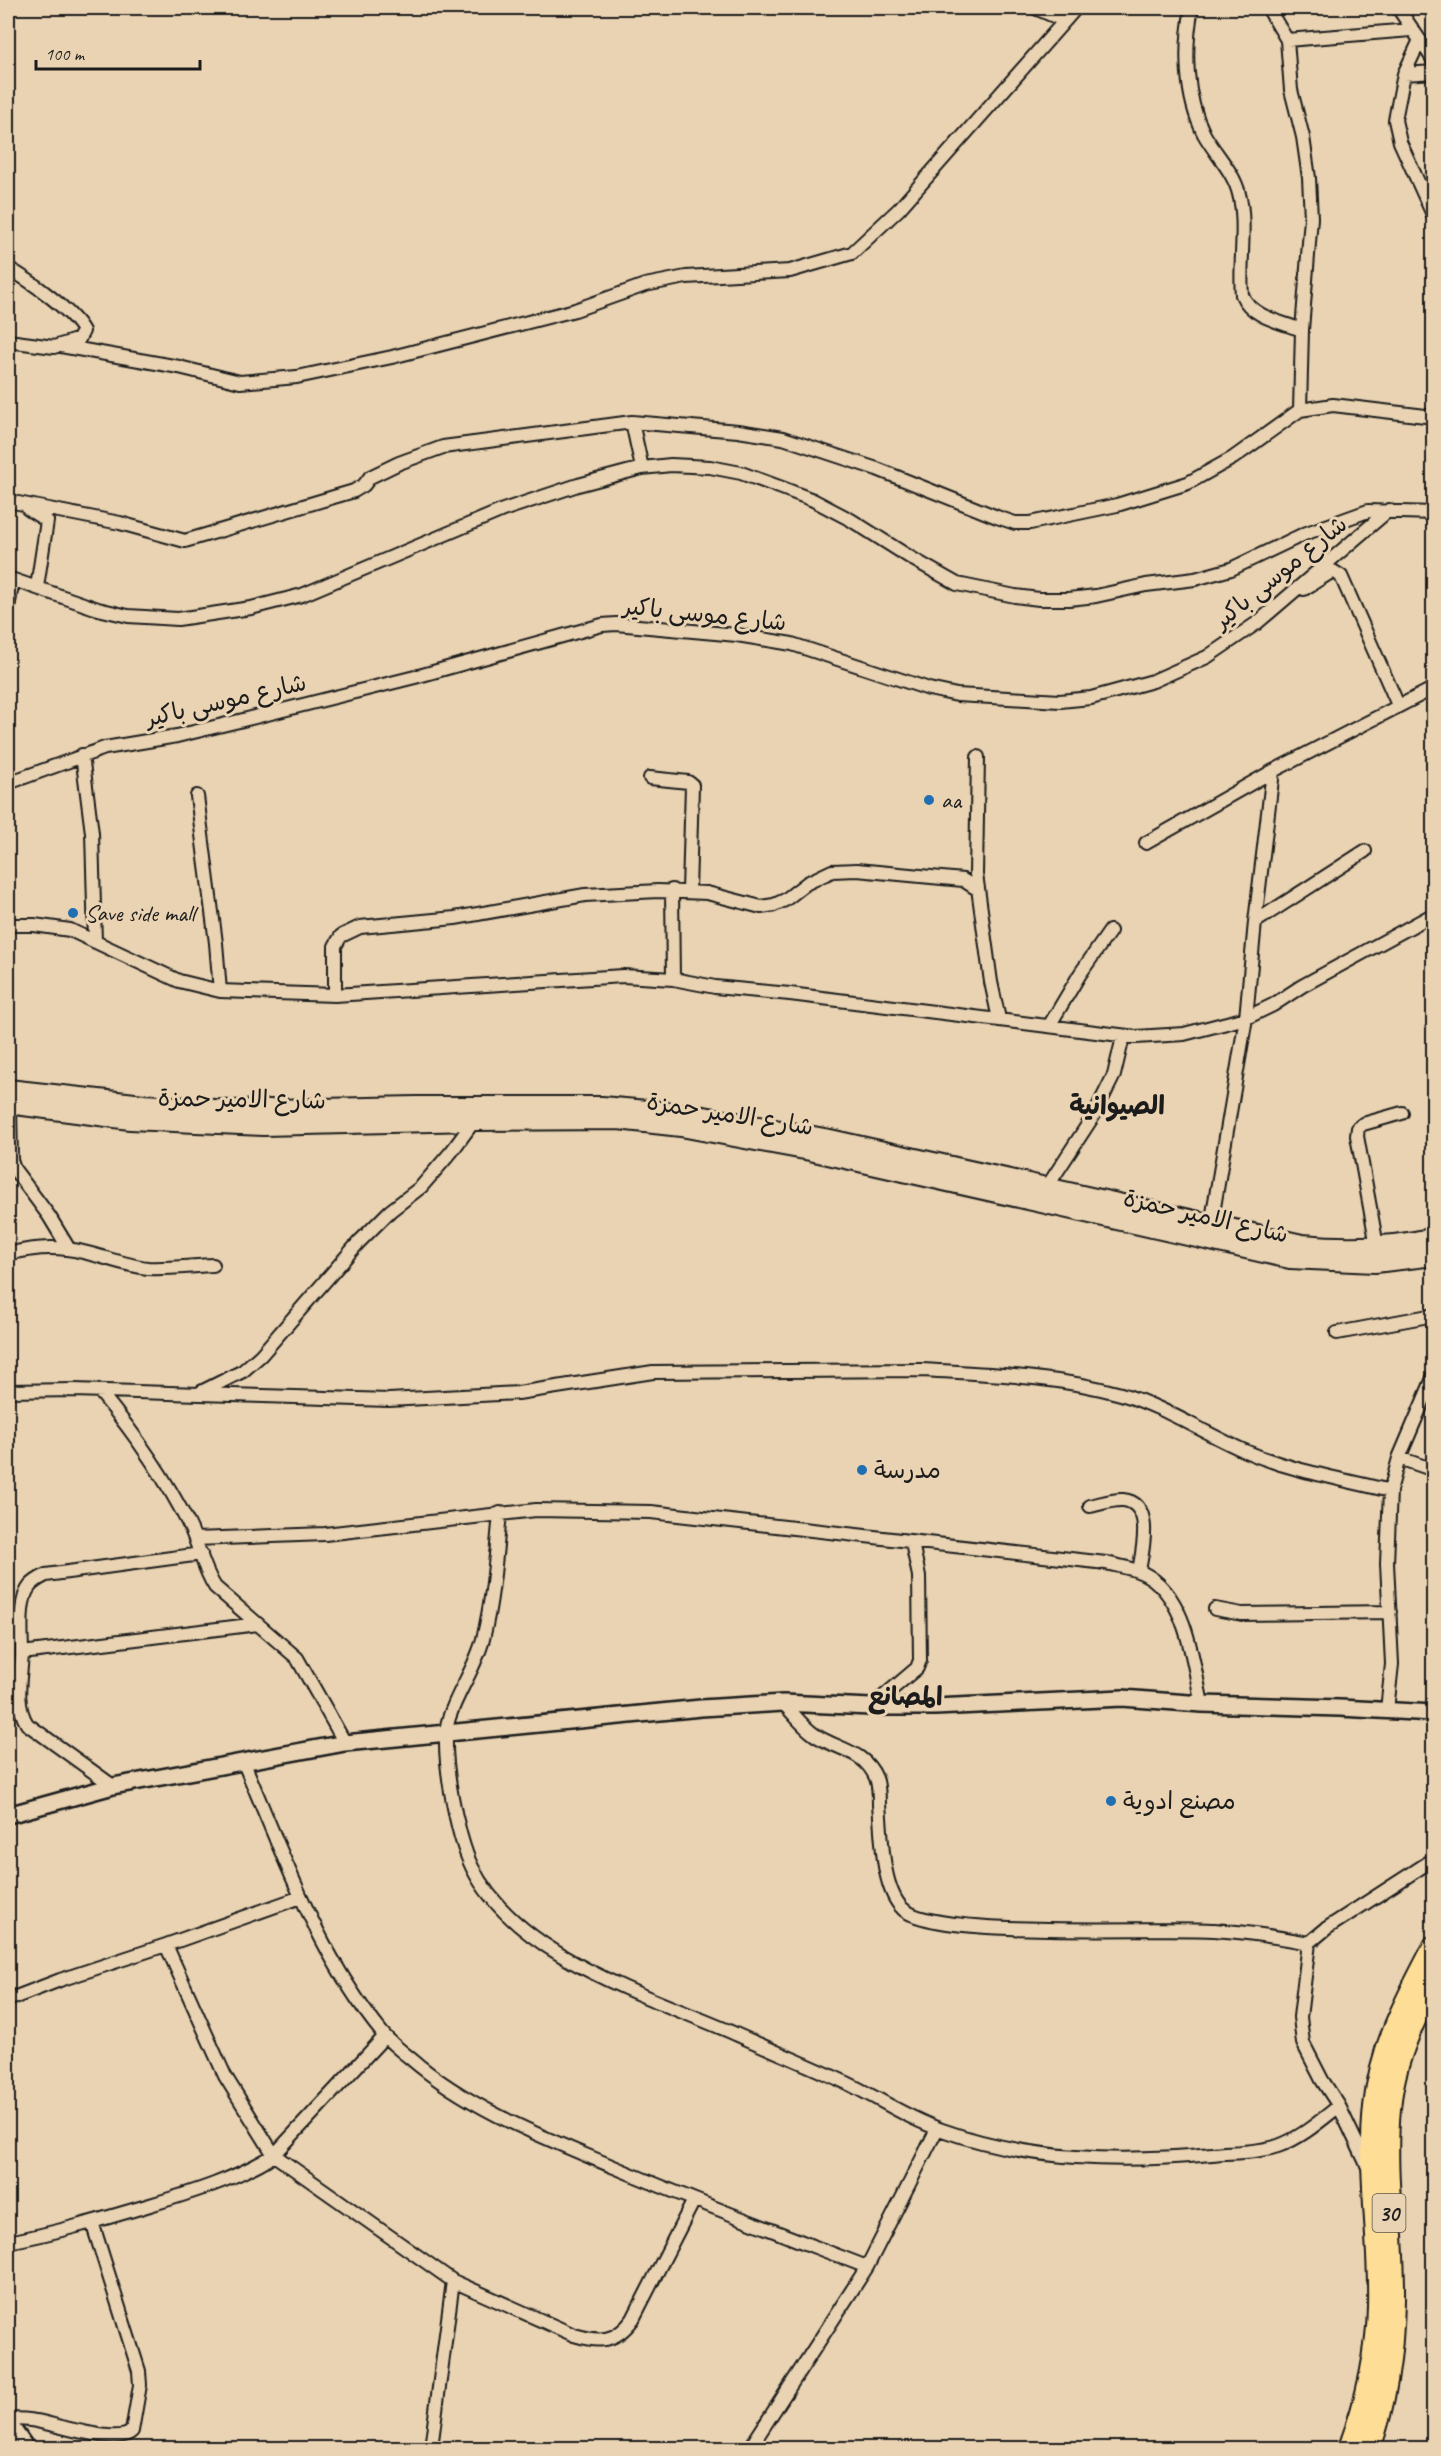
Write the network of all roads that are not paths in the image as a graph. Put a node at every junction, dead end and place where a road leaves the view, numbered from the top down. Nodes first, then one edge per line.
1 (1035, 8) edge
2 (1076, 8) edge
3 (1192, 8) edge
4 (1268, 8) edge
5 (1398, 8) edge
6 (1063, 20) junction
7 (1416, 35) junction
8 (1287, 40) junction
9 (1434, 61) edge
10 (1434, 72) edge
11 (1404, 74) junction
12 (1434, 218) edge
13 (8, 268) edge
14 (1302, 330) junction
15 (8, 341) edge
16 (61, 346) junction
17 (1300, 410) junction
18 (1434, 417) edge
19 (632, 422) junction
20 (642, 468) junction
21 (8, 500) edge
22 (1389, 510) junction
23 (1434, 513) edge
24 (10, 579) edge
25 (37, 587) junction
26 (1286, 597) junction
27 (8, 608) edge
28 (1434, 688) edge
29 (1398, 705) junction
30 (82, 755) junction
31 (978, 758) dead end
32 (1273, 771) junction
33 (650, 778) dead end
34 (8, 783) edge
35 (197, 796) dead end
36 (1146, 843) dead end
37 (1365, 851) dead end
38 (977, 889) junction
39 (672, 890) junction
40 (689, 891) junction
41 (1434, 914) edge
42 (1255, 922) junction
43 (8, 925) edge
44 (1110, 932) dead end
45 (95, 942) junction
46 (673, 979) junction
47 (220, 991) junction
48 (335, 995) junction
49 (1246, 1018) junction
50 (999, 1020) junction
51 (1049, 1026) junction
52 (1123, 1037) junction
53 (8, 1099) edge
54 (1402, 1113) dead end
55 (367, 1116) junction
56 (474, 1120) junction
57 (1047, 1187) junction
58 (1210, 1225) junction
59 (1434, 1238) edge
60 (1377, 1245) junction
61 (69, 1249) junction
62 (8, 1254) edge
63 (1434, 1256) edge
64 (213, 1265) dead end
65 (1434, 1315) edge
66 (1337, 1333) dead end
67 (1434, 1376) edge
68 (8, 1391) edge
69 (100, 1392) junction
70 (198, 1393) junction
71 (1399, 1458) junction
72 (1434, 1470) edge
73 (1390, 1491) junction
74 (1090, 1506) dead end
75 (500, 1513) junction
76 (195, 1539) junction
77 (912, 1543) junction
78 (201, 1554) junction
79 (1139, 1571) junction
80 (1215, 1609) dead end
81 (1390, 1612) junction
82 (258, 1624) junction
83 (22, 1653) junction
84 (783, 1703) junction
85 (1202, 1704) junction
86 (871, 1707) junction
87 (1387, 1710) junction
88 (1434, 1713) edge
89 (444, 1733) junction
90 (345, 1743) junction
91 (243, 1761) junction
92 (113, 1786) junction
93 (8, 1815) edge
94 (1434, 1858) edge
95 (301, 1897) junction
96 (1309, 1943) junction
97 (166, 1945) junction
98 (1434, 1946) edge
99 (1434, 1984) edge
100 (8, 2000) edge
101 (385, 2036) junction
102 (1339, 2106) junction
103 (937, 2129) junction
104 (274, 2155) junction
105 (1375, 2182) junction
106 (694, 2200) junction
107 (92, 2222) junction
108 (8, 2242) edge
109 (867, 2267) junction
110 (453, 2281) junction
111 (8, 2421) edge
112 (8, 2444) edge
113 (11, 2448) edge
114 (26, 2448) edge
115 (431, 2448) edge
116 (750, 2448) edge
117 (1349, 2448) edge
118 (1370, 2448) edge

1 - 6 street
2 - 6 street
3 - 14 street
4 - 8 street
5 - 7 street
6 - 16 street
7 - 8 street
7 - 9 street
7 - 11 street
8 - 14 street
10 - 11 street
11 - 12 street
13 - 16 street
14 - 17 street
15 - 16 street
17 - 18 street
17 - 19 street
19 - 20 street
19 - 21 street
20 - 22 street
20 - 25 street
21 - 25 street
22 - 23 street
22 - 26 street, شارع موسى باكير
24 - 25 street
24 - 27 street
26 - 29 street
26 - 30 street, شارع موسى باكير
28 - 29 street
29 - 32 street
30 - 34 street, شارع موسى باكير
30 - 45 street
31 - 38 street
32 - 36 street
32 - 42 street
33 - 40 street
35 - 47 street
37 - 42 street
38 - 40 street
38 - 50 street
39 - 40 street
39 - 46 street
39 - 48 street
41 - 49 street
42 - 49 street
43 - 45 street
44 - 51 street
45 - 47 street
46 - 48 street
46 - 50 street
47 - 48 street
49 - 52 street
49 - 58 street
50 - 51 street
51 - 52 street
52 - 57 street
53 - 55 main road, شارع الامير حمزة
53 - 61 street
54 - 60 street
55 - 56 main road, شارع الامير حمزة
55 - 57 main road, شارع الامير حمزة
56 - 63 main road, شارع الامير حمزة
56 - 70 street
57 - 58 main road, شارع الامير حمزة
58 - 60 main road, شارع الامير حمزة
59 - 60 main road, شارع الامير حمزة
61 - 62 street
61 - 64 street
65 - 66 street
67 - 71 street
68 - 69 street
69 - 70 street
69 - 76 street
70 - 73 street
71 - 72 street
71 - 73 street
73 - 81 street
74 - 79 street
75 - 76 street
75 - 77 street
75 - 89 street
76 - 78 street
77 - 79 street
77 - 86 street
78 - 82 street
78 - 83 street
79 - 85 street
80 - 81 street
81 - 87 street
82 - 83 street
82 - 90 street
83 - 92 street
84 - 86 street
84 - 89 street
84 - 96 street
85 - 86 street
85 - 87 street
87 - 88 street
89 - 90 street
89 - 103 street
90 - 91 street
91 - 92 street
91 - 95 street
92 - 93 street
94 - 96 street
95 - 97 street
95 - 101 street
96 - 102 street
97 - 100 street
97 - 104 street
98 - 105 main road, 30
99 - 118 main road, 30
101 - 104 street
101 - 106 street
102 - 103 street
102 - 105 street
103 - 109 street
104 - 107 street
104 - 110 street
105 - 117 main road, 30
106 - 109 street
106 - 110 street
107 - 108 street
107 - 111 street
109 - 116 street
110 - 115 street
111 - 114 street
112 - 113 street

